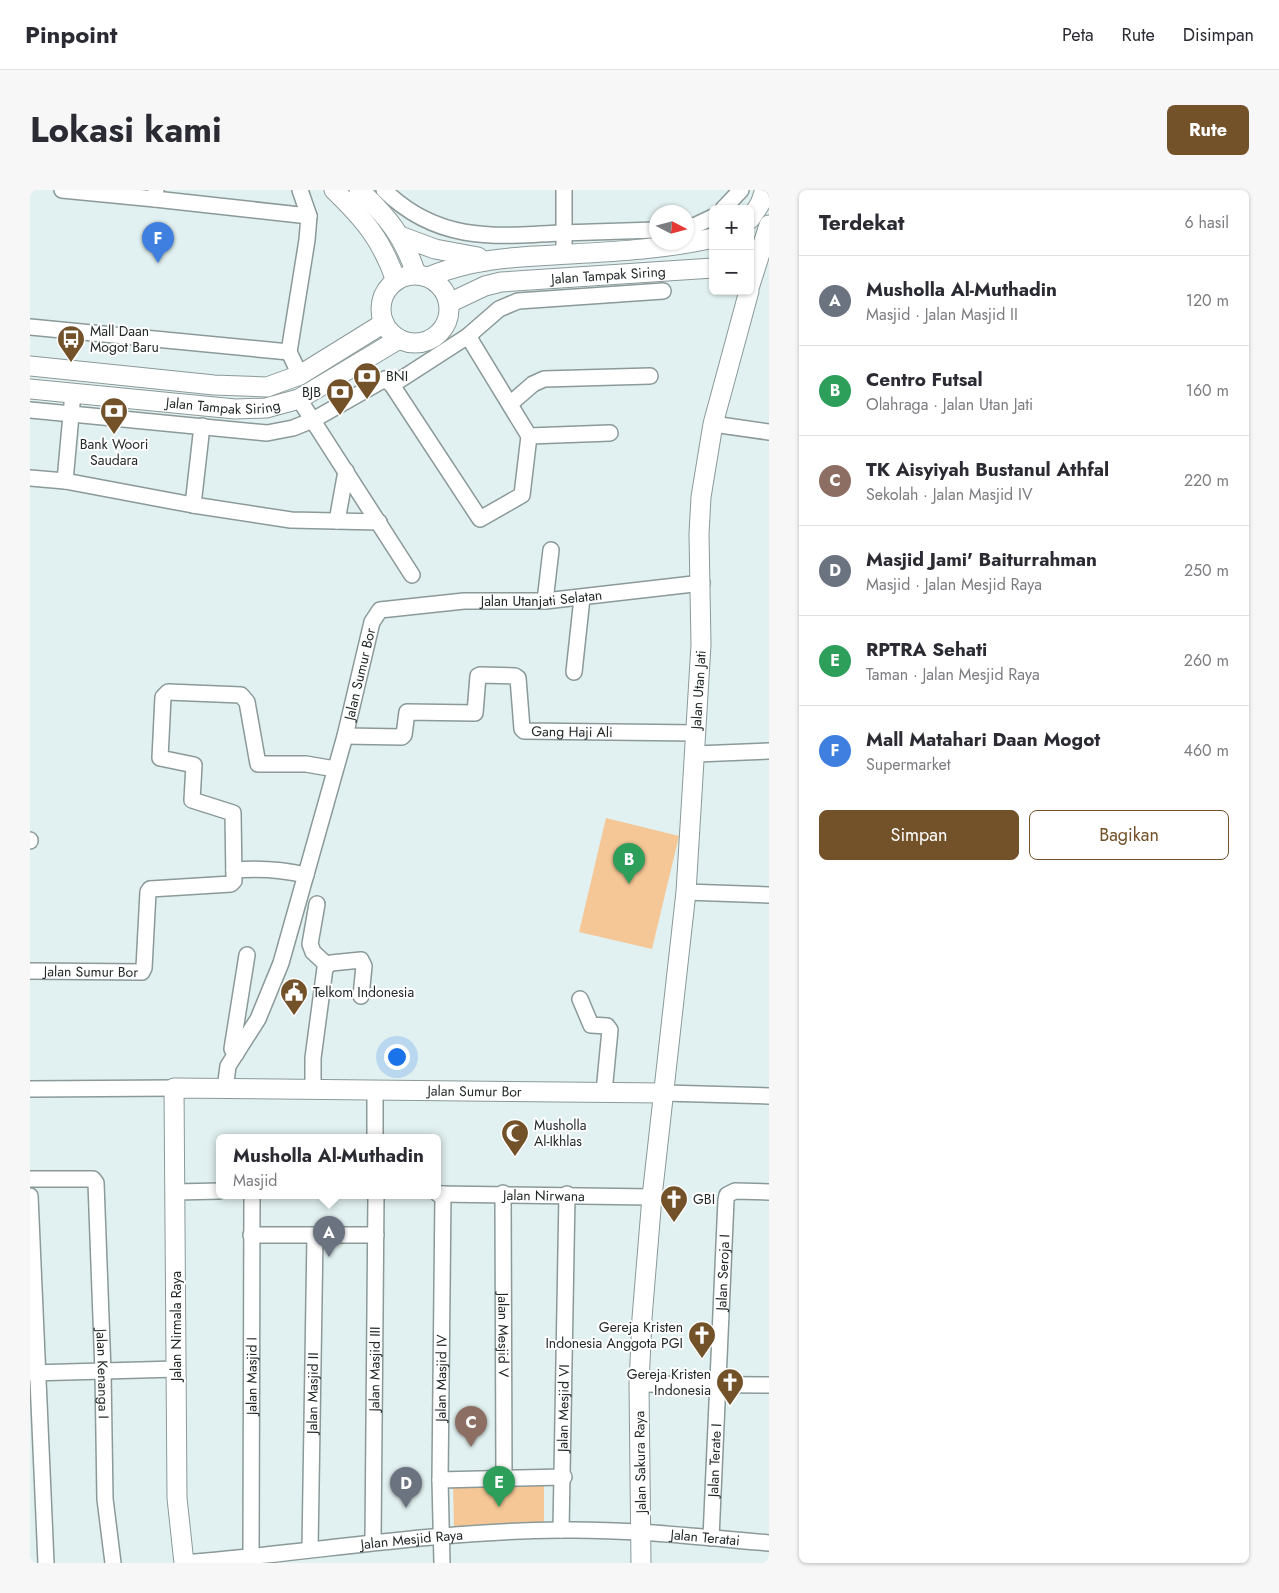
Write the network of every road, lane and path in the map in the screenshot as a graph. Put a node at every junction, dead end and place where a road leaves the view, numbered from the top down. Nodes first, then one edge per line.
1 (62, 190) edge
2 (300, 190) edge
3 (334, 190) edge
4 (359, 190) edge
5 (384, 190) edge
6 (564, 190) edge
7 (741, 190) edge
8 (765, 190) edge
9 (155, 194) edge
10 (727, 205) edge
11 (754, 214) edge
12 (308, 216) junction
13 (709, 219) edge
14 (769, 225) edge
15 (694, 226) edge
16 (649, 230) edge
17 (564, 233) junction
18 (534, 235) junction
19 (400, 236) junction
20 (709, 239) edge
21 (564, 254) junction
22 (508, 256) junction
23 (535, 256) junction
24 (758, 266) edge
25 (709, 268) edge
26 (422, 276) junction
27 (535, 280) junction
28 (396, 281) junction
29 (663, 291) dead end
30 (748, 295) edge
31 (534, 300) junction
32 (449, 303) junction
33 (384, 323) junction
34 (30, 327) edge
35 (468, 336) junction
36 (399, 339) junction
37 (289, 352) junction
38 (30, 366) edge
39 (300, 375) junction
40 (650, 376) dead end
41 (392, 385) junction
42 (30, 389) edge
43 (74, 393) junction
44 (299, 399) junction
45 (510, 404) junction
46 (30, 410) edge
47 (72, 414) junction
48 (313, 420) junction
49 (713, 424) junction
50 (202, 426) junction
51 (769, 432) edge
52 (610, 433) dead end
53 (529, 436) junction
54 (346, 471) junction
55 (30, 478) edge
56 (65, 481) junction
57 (193, 505) junction
58 (337, 521) junction
59 (379, 522) junction
60 (551, 550) dead end
61 (412, 575) dead end
62 (702, 583) junction
63 (582, 598) junction
64 (545, 601) junction
65 (380, 610) joint
66 (574, 672) dead end
67 (697, 733) junction
68 (344, 736) junction
69 (769, 751) edge
70 (696, 754) junction
71 (335, 769) junction
72 (234, 870) junction
73 (306, 875) junction
74 (686, 892) junction
75 (769, 895) edge
76 (317, 904) dead end
77 (247, 955) dead end
78 (327, 965) junction
79 (30, 971) edge
80 (361, 996) dead end
81 (580, 999) dead end
82 (229, 1071) junction
83 (313, 1073) junction
84 (666, 1077) junction
85 (174, 1088) junction
86 (30, 1089) edge
87 (375, 1090) junction
88 (604, 1092) junction
89 (636, 1093) junction
90 (769, 1096) edge
91 (661, 1118) junction
92 (375, 1134) edge
93 (30, 1180) edge
94 (176, 1192) junction
95 (216, 1192) edge
96 (769, 1192) edge
97 (504, 1193) junction
98 (441, 1194) edge
99 (567, 1194) junction
100 (30, 1196) edge
101 (652, 1197) junction
102 (252, 1199) edge
103 (376, 1199) edge
104 (440, 1199) edge
105 (251, 1235) junction
106 (376, 1235) junction
107 (315, 1236) junction
108 (177, 1369) junction
109 (103, 1372) junction
110 (34, 1373) edge
111 (640, 1384) junction
112 (719, 1384) junction
113 (769, 1385) edge
114 (35, 1424) edge
115 (504, 1478) junction
116 (564, 1478) junction
117 (440, 1480) junction
118 (561, 1530) junction
119 (641, 1533) junction
120 (440, 1537) junction
121 (712, 1538) junction
122 (373, 1541) junction
123 (769, 1544) edge
124 (310, 1549) junction
125 (251, 1556) junction
126 (46, 1563) edge
127 (113, 1563) edge
128 (184, 1563) edge
129 (442, 1563) edge
130 (641, 1563) edge

1 - 9 street
2 - 12 street
3 - 28 main road
4 - 19 main road
5 - 18 street
6 - 17 street
7 - 10 street
8 - 11 main road
9 - 12 street
12 - 37 street
13 - 15 street
14 - 24 main road
16 - 17 street
17 - 18 street
17 - 21 street
18 - 23 street
19 - 22 main road
19 - 26 main road
20 - 21 main road, Jalan Tampak Siring
21 - 23 main road, Jalan Tampak Siring
22 - 23 main road, Jalan Tampak Siring
22 - 26 main road, Jalan Tampak Siring
25 - 27 main road, Jalan Tampak Siring
26 - 28 main road
26 - 32 main road
27 - 31 street
27 - 32 main road, Jalan Tampak Siring
28 - 33 main road
29 - 31 street
30 - 49 main road, Jalan Utan Jati
31 - 35 street
32 - 36 main road
33 - 36 main road
33 - 39 main road, Jalan Tampak Siring
34 - 37 street
35 - 41 street
35 - 45 street
36 - 44 main road, Jalan Tampak Siring
37 - 39 street
38 - 39 main road, Jalan Tampak Siring
40 - 45 street
41 - 48 street
41 - 53 street
42 - 43 main road, Jalan Tampak Siring
43 - 44 main road, Jalan Tampak Siring
43 - 47 street
44 - 48 street
45 - 53 street
46 - 47 street
47 - 50 street
47 - 56 street
48 - 50 street
48 - 54 street
49 - 51 street
49 - 62 main road, Jalan Utan Jati
50 - 57 street
52 - 53 street
54 - 58 street
54 - 59 street
55 - 56 street
56 - 57 street
57 - 58 street
58 - 59 street
59 - 61 street
60 - 64 street
62 - 63 street, Jalan Utanjati Selatan
62 - 67 main road, Jalan Utan Jati
63 - 64 street, Jalan Utanjati Selatan
63 - 66 street
64 - 65 street, Jalan Utanjati Selatan
65 - 68 street, Jalan Sumur Bor
67 - 68 street, Gang Haji Ali
67 - 70 main road, Jalan Utan Jati
68 - 71 street, Jalan Sumur Bor
69 - 70 street
70 - 74 main road, Jalan Utan Jati
71 - 72 street
71 - 73 street, Jalan Sumur Bor
72 - 73 street
72 - 79 street, Jalan Sumur Bor
73 - 82 street, Jalan Sumur Bor
74 - 75 street
74 - 84 main road, Jalan Utan Jati
76 - 78 street
77 - 82 street
78 - 80 street
78 - 83 street
81 - 88 street
82 - 83 main road, Jalan Sumur Bor
82 - 85 main road, Jalan Sumur Bor
83 - 87 main road, Jalan Sumur Bor
84 - 89 main road, Jalan Sumur Bor
84 - 90 street
84 - 91 main road, Jalan Sakura Raya
85 - 86 street, Jalan Sumur Bor
85 - 94 main road, Jalan Nirmala Raya
87 - 88 main road, Jalan Sumur Bor
87 - 92 street
88 - 89 main road, Jalan Sumur Bor
89 - 91 main road
91 - 101 main road, Jalan Sakura Raya
93 - 109 street, Jalan Kenanga I
94 - 95 street
94 - 108 main road, Jalan Nirmala Raya
96 - 112 street, Jalan Seroja I
97 - 98 street, Jalan Nirwana
97 - 99 street, Jalan Nirwana
97 - 115 street, Jalan Mesjid V
99 - 101 street, Jalan Nirwana
99 - 116 street, Jalan Mesjid VI
100 - 110 street
101 - 111 main road, Jalan Sakura Raya
102 - 105 street, Jalan Masjid I
103 - 106 street, Jalan Masjid III
104 - 117 street, Jalan Masjid IV
105 - 107 street
105 - 125 street, Jalan Masjid I
106 - 107 street
106 - 122 street, Jalan Masjid III
107 - 124 street, Jalan Masjid II
108 - 109 street
108 - 128 main road, Jalan Nirmala Raya
109 - 110 street
109 - 127 street, Jalan Kenanga I
110 - 114 street
111 - 112 street
111 - 119 main road, Jalan Sakura Raya
112 - 113 street
112 - 121 street, Jalan Terate I
114 - 126 street
115 - 116 street
115 - 117 street
116 - 118 street, Jalan Mesjid VI
117 - 120 street, Jalan Masjid IV
118 - 119 street, Jalan Mesjid Raya
118 - 120 street, Jalan Mesjid Raya
119 - 121 street, Jalan Teratai
119 - 130 main road, Jalan Sakura Raya
120 - 122 street, Jalan Mesjid Raya
120 - 129 street, Jalan Masjid IV
121 - 123 street, Jalan Teratai
122 - 124 street, Jalan Mesjid Raya
124 - 125 street, Jalan Mesjid Raya
125 - 128 street, Jalan Mesjid Raya

